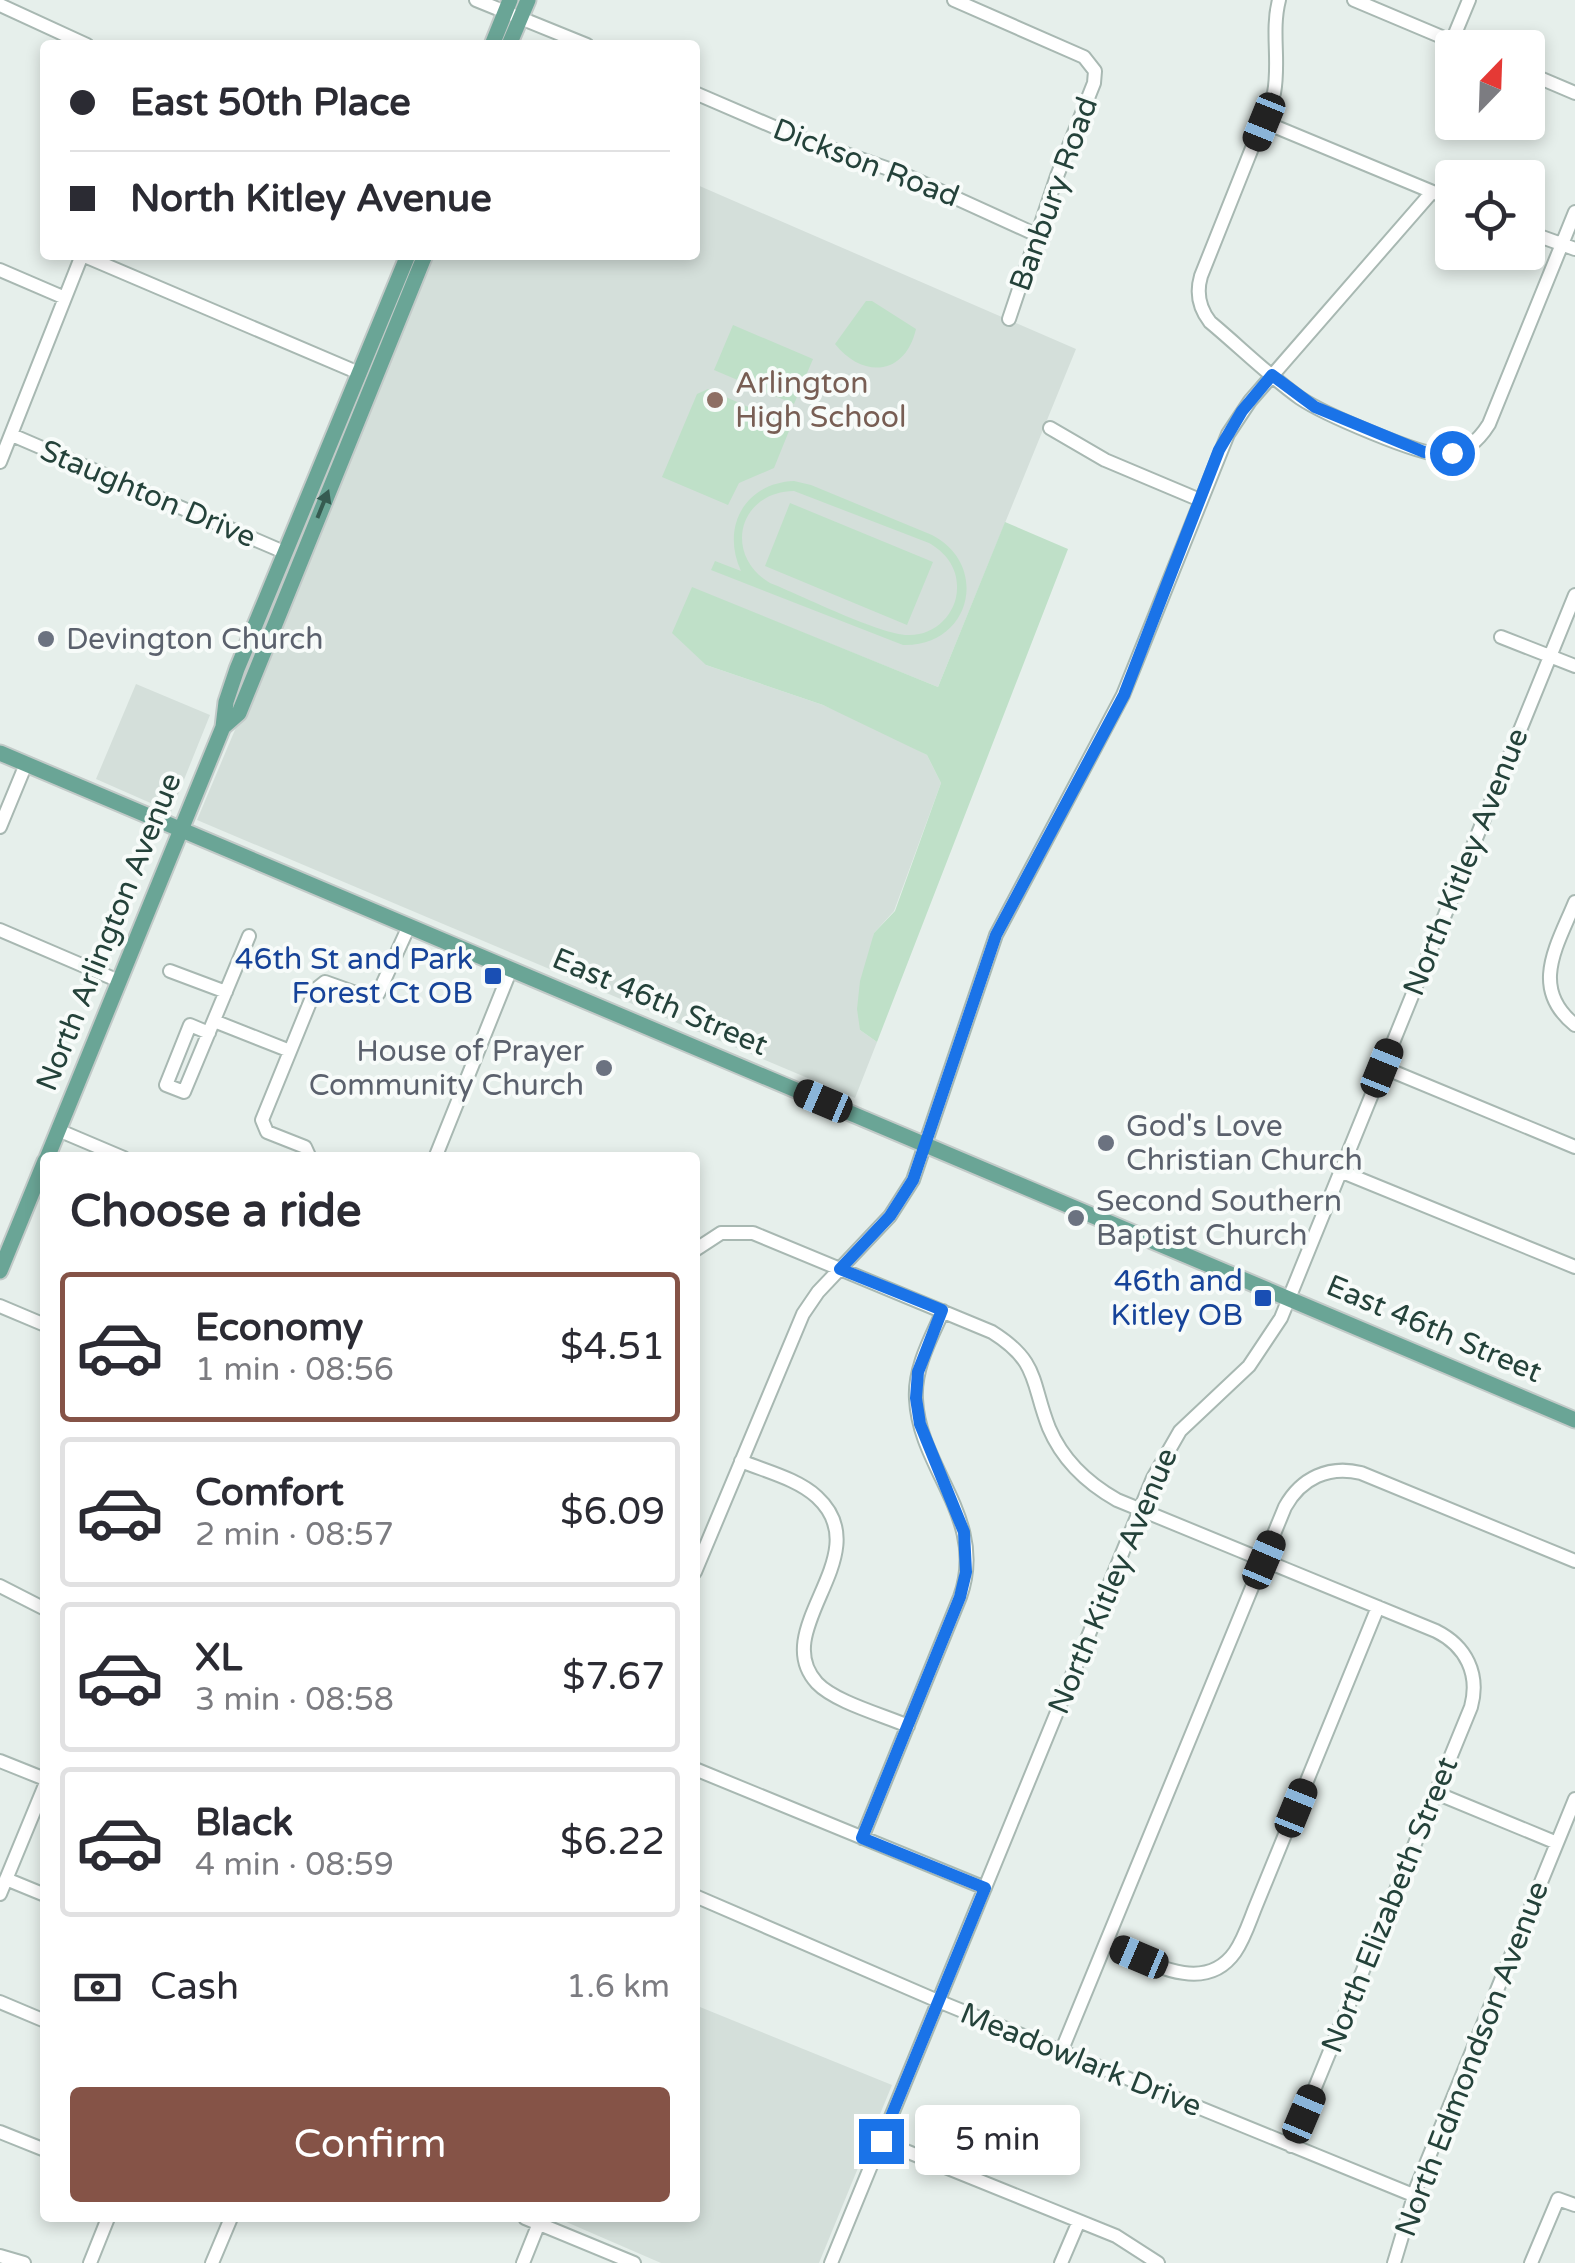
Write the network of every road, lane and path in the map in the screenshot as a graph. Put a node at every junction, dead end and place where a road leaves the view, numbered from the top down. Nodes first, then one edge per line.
1 (476, 0) edge
2 (528, 0) edge
3 (954, 0) edge
4 (1278, 0) edge
5 (1354, 0) edge
6 (1469, 0) edge
7 (0, 5) edge
8 (512, 10) edge
9 (1457, 30) edge
10 (1435, 34) edge
11 (75, 40) edge
12 (495, 40) edge
13 (509, 40) edge
14 (576, 40) edge
15 (1545, 80) edge
16 (1575, 93) edge
17 (700, 95) edge
18 (1264, 122) junction
19 (1432, 192) junction
20 (1435, 193) edge
21 (1575, 212) edge
22 (1037, 235) junction
23 (1568, 248) edge
24 (80, 260) edge
25 (94, 260) edge
26 (406, 260) edge
27 (422, 260) edge
28 (0, 270) edge
29 (65, 298) junction
30 (1008, 319) dead end
31 (359, 373) junction
32 (1272, 375) junction
33 (1050, 428) dead end
34 (12, 435) junction
35 (0, 462) edge
36 (1200, 500) junction
37 (284, 552) junction
38 (1575, 595) edge
39 (1501, 637) dead end
40 (1550, 656) junction
41 (1575, 666) edge
42 (223, 727) junction
43 (0, 752) edge
44 (26, 764) junction
45 (0, 827) edge
46 (181, 830) junction
47 (1575, 902) edge
48 (409, 926) junction
49 (0, 930) edge
50 (249, 936) dead end
51 (512, 969) junction
52 (170, 971) dead end
53 (119, 981) junction
54 (226, 992) junction
55 (1575, 1025) edge
56 (211, 1027) junction
57 (290, 1050) junction
58 (1382, 1068) junction
59 (58, 1130) junction
60 (928, 1144) junction
61 (1575, 1147) edge
62 (49, 1152) edge
63 (110, 1152) edge
64 (307, 1152) edge
65 (437, 1152) edge
66 (1340, 1172) junction
67 (40, 1174) edge
68 (700, 1246) edge
69 (1575, 1268) edge
70 (840, 1269) junction
71 (0, 1271) edge
72 (1290, 1298) junction
73 (0, 1306) edge
74 (942, 1310) junction
75 (40, 1323) edge
76 (1575, 1420) edge
77 (741, 1461) junction
78 (1140, 1509) junction
79 (700, 1560) edge
80 (1264, 1560) junction
81 (1575, 1561) edge
82 (0, 1586) edge
83 (40, 1606) edge
84 (1378, 1607) junction
85 (908, 1726) junction
86 (0, 1761) edge
87 (700, 1771) edge
88 (40, 1780) edge
89 (1436, 1793) junction
90 (40, 1794) edge
91 (1575, 1800) edge
92 (862, 1838) junction
93 (1557, 1843) junction
94 (6, 1879) junction
95 (985, 1888) junction
96 (40, 1893) edge
97 (0, 1894) edge
98 (700, 1898) edge
99 (1106, 1943) junction
100 (0, 2002) edge
101 (938, 2002) junction
102 (40, 2019) edge
103 (1061, 2052) junction
104 (0, 2132) edge
105 (881, 2141) junction
106 (1291, 2146) junction
107 (40, 2148) edge
108 (1413, 2195) junction
109 (1575, 2206) edge
110 (106, 2222) edge
111 (229, 2222) edge
112 (532, 2222) edge
113 (537, 2222) edge
114 (1079, 2222) junction
115 (0, 2256) edge
116 (24, 2263) edge
117 (90, 2263) edge
118 (212, 2263) edge
119 (522, 2263) edge
120 (634, 2263) edge
121 (831, 2263) edge
122 (1061, 2263) edge
123 (1158, 2263) edge
124 (1394, 2263) edge
125 (1532, 2263) edge

1 - 8 street
2 - 8 main road
3 - 22 street, Banbury Road
4 - 18 street
5 - 10 street
6 - 9 street
7 - 11 street
8 - 12 main road
8 - 13 main road
8 - 14 street
15 - 16 street
17 - 22 street, Dickson Road
18 - 19 street
18 - 32 street
19 - 20 street
19 - 32 street
21 - 23 street
22 - 30 street, Banbury Road
23 - 32 street
24 - 29 street
25 - 31 street
26 - 31 main road, North Arlington Avenue
42 -> 27 main road, North Arlington Avenue
28 - 29 street
29 - 34 street
31 - 37 main road, North Arlington Avenue
32 - 36 street
33 - 36 street
34 - 35 street
34 - 37 street, Staughton Drive
36 - 60 street
37 - 42 main road, North Arlington Avenue
38 - 40 street, North Kitley Avenue
39 - 40 street
40 - 41 street
40 - 58 street, North Kitley Avenue
42 - 46 main road, North Arlington Avenue
43 - 44 main road, East 46th Street
44 - 45 street
44 - 46 main road, East 46th Street
46 - 48 main road, East 46th Street
46 - 53 main road, North Arlington Avenue
47 - 55 street
48 - 51 main road, East 46th Street
48 - 57 street
49 - 53 street
50 - 54 street
51 - 60 main road, East 46th Street
51 - 65 street
52 - 54 street
53 - 59 main road, North Arlington Avenue
54 - 56 street
56 - 56 street
56 - 57 street
57 - 64 street
58 - 61 street
58 - 66 street, North Kitley Avenue
59 - 62 main road, North Arlington Avenue
59 - 63 street
60 - 70 street
60 - 72 main road, East 46th Street
66 - 69 street
66 - 72 street, North Kitley Avenue
67 - 71 main road, North Arlington Avenue
68 - 70 street
70 - 74 street
70 - 77 street
72 - 76 main road, East 46th Street
72 - 78 street, North Kitley Avenue
73 - 75 street
74 - 78 street
74 - 85 street
77 - 79 street
77 - 85 street
78 - 80 street
78 - 95 street, North Kitley Avenue
80 - 81 street
80 - 84 street
80 - 99 street
82 - 83 street
84 - 89 street, North Elizabeth Street
84 - 99 street
85 - 92 street
86 - 88 street
87 - 92 street
89 - 93 street
89 - 106 street, North Elizabeth Street
90 - 94 street
91 - 93 street, North Edmondson Avenue
92 - 95 street
93 - 108 street, North Edmondson Avenue
94 - 96 street
94 - 97 street
95 - 101 street, North Kitley Avenue
98 - 101 street, Meadowlark Drive
99 - 103 street
100 - 102 street
101 - 103 street, Meadowlark Drive
101 - 105 street, North Kitley Avenue
103 - 106 street, Meadowlark Drive
104 - 107 street
105 - 114 street
105 - 121 street, North Kitley Avenue
106 - 108 street, Meadowlark Drive
108 - 124 street, North Edmondson Avenue
109 - 125 street
110 - 117 street
111 - 118 street
112 - 119 street
113 - 120 street
114 - 122 street
114 - 123 street
115 - 116 street

